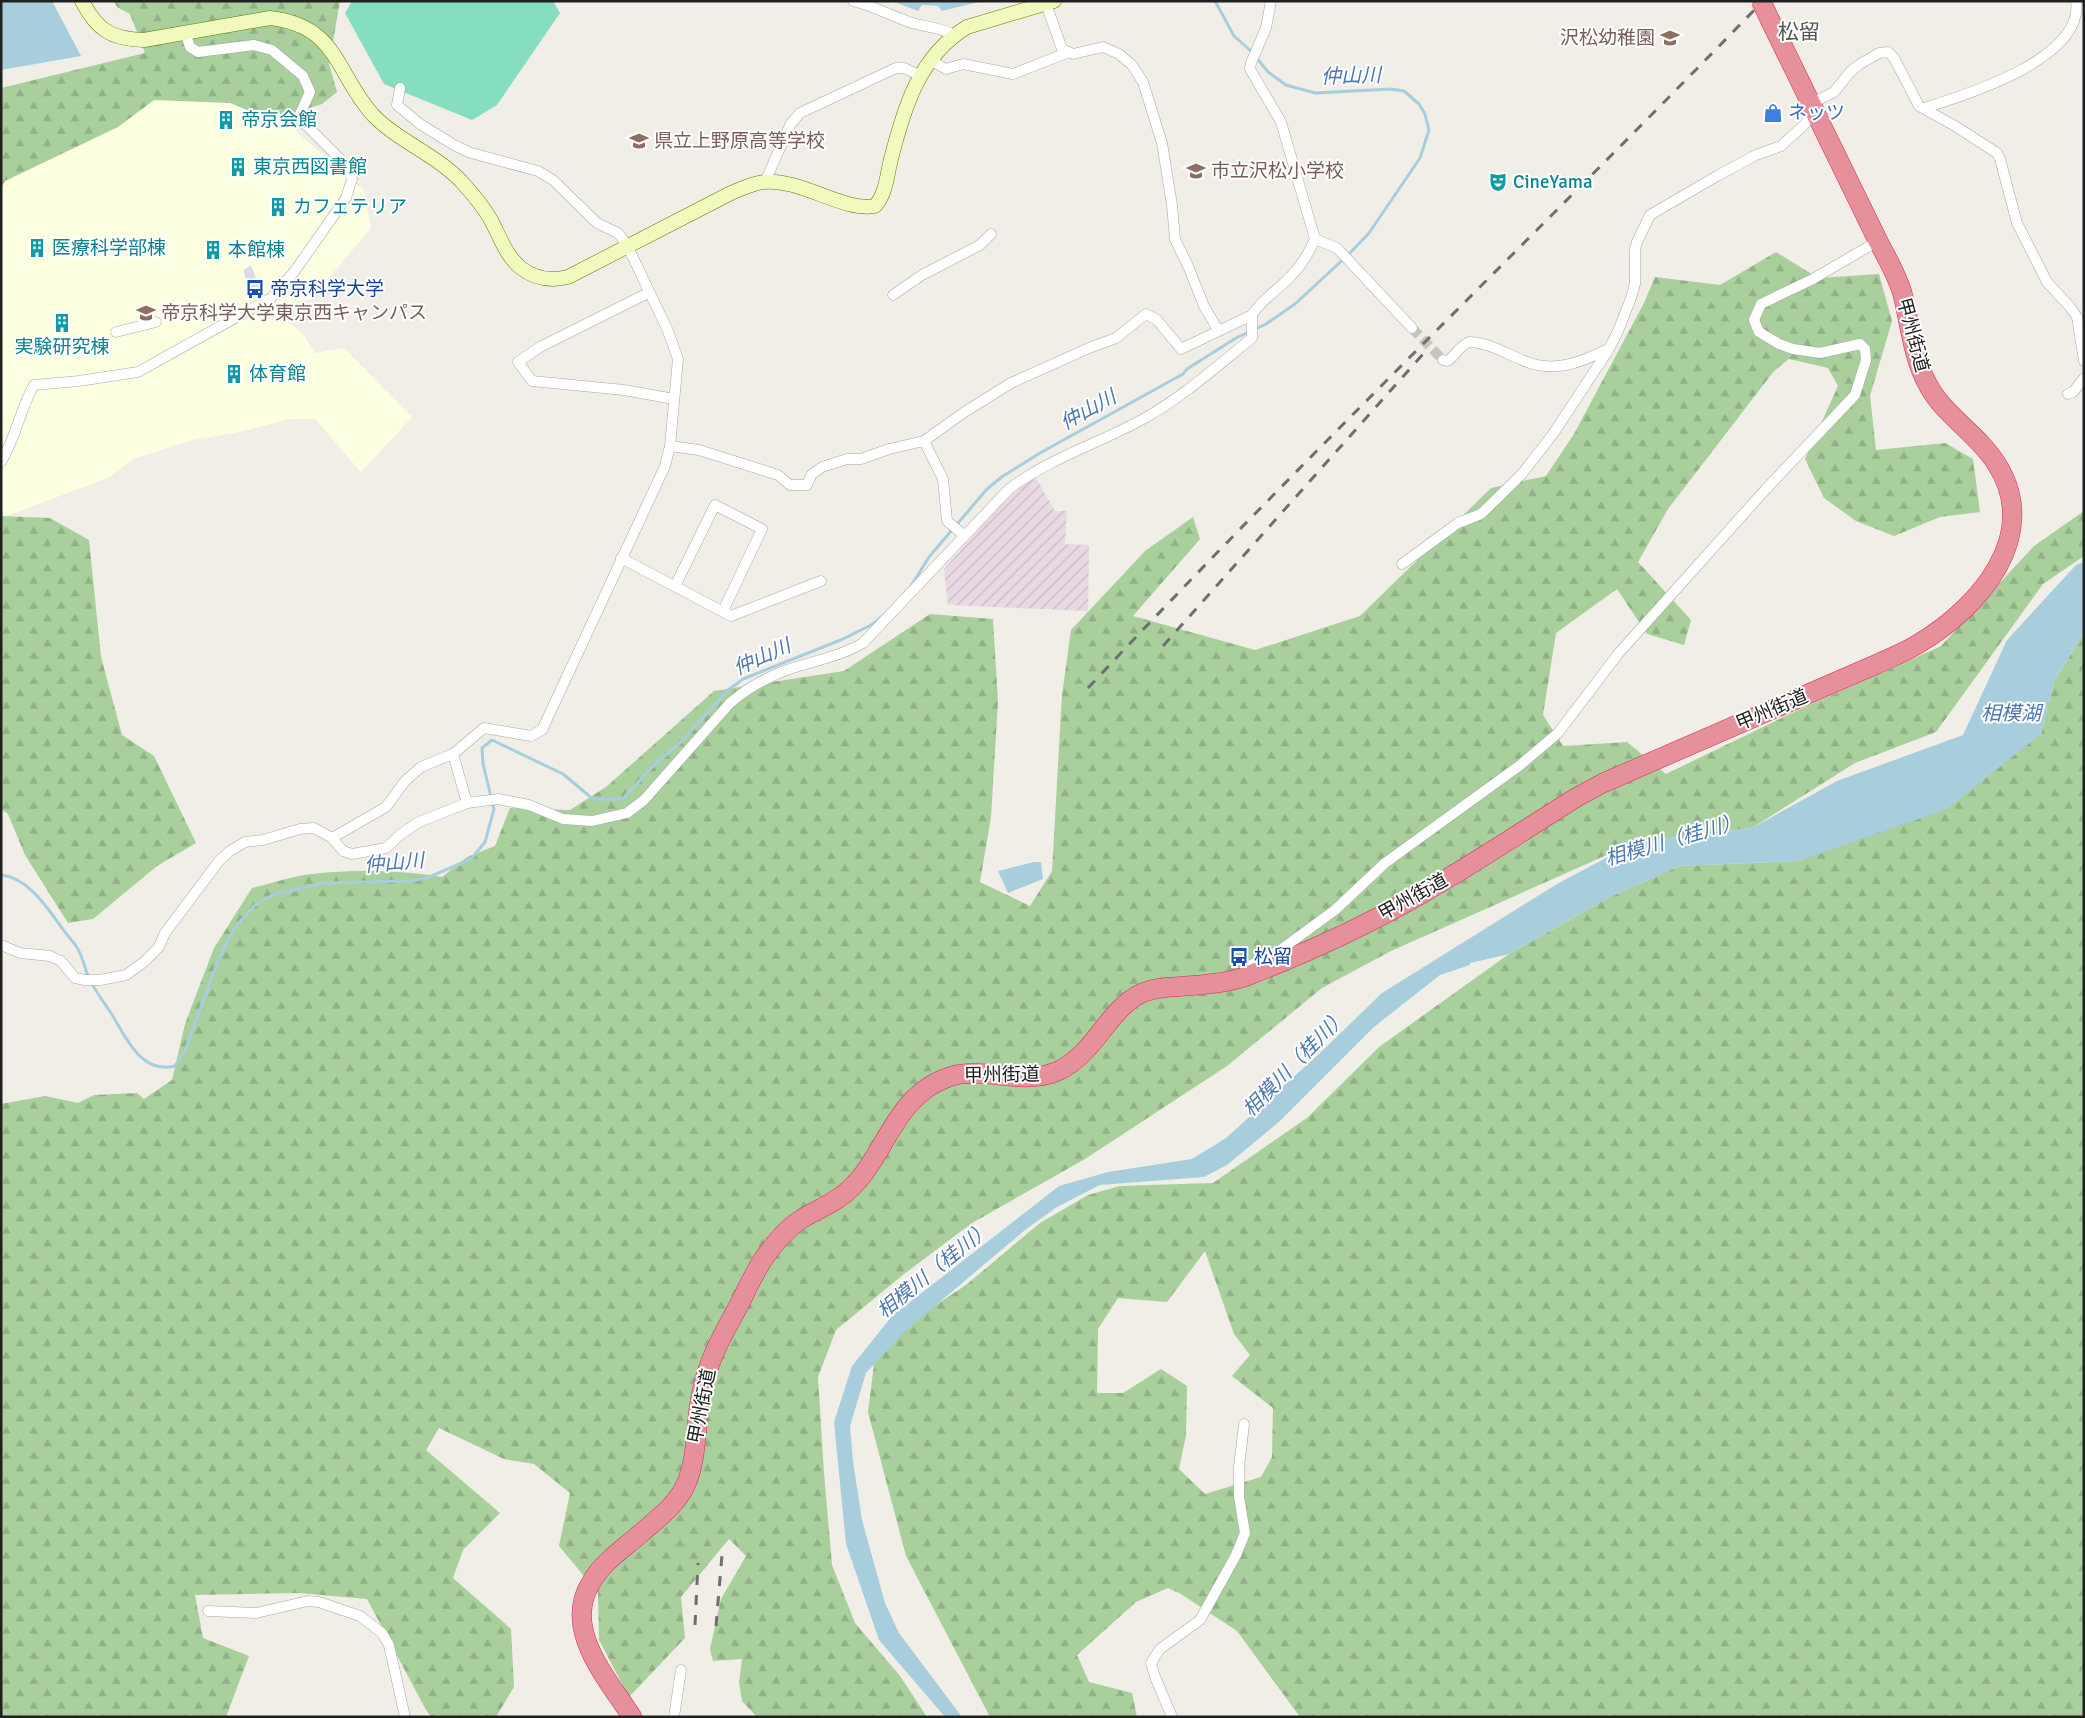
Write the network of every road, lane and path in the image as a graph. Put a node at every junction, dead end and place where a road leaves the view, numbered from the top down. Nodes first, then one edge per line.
1 (82, 1) edge
2 (853, 1) edge
3 (1271, 1) edge
4 (1761, 1) edge
5 (2076, 1) edge
6 (1048, 3) edge
7 (185, 32) junction
8 (954, 35) junction
9 (1069, 52) junction
10 (930, 60) junction
11 (921, 76) junction
12 (400, 88) dead end
13 (1812, 108) junction
14 (1924, 108) junction
15 (765, 182) junction
16 (991, 234) dead end
17 (1315, 239) junction
18 (1878, 241) junction
19 (627, 245) junction
20 (648, 292) junction
21 (893, 295) dead end
22 (1252, 315) junction
23 (156, 322) dead end
24 (1412, 328) tunnel mouth
25 (1218, 330) junction
26 (116, 332) dead end
27 (1609, 349) junction
28 (1443, 360) dead end
29 (2084, 361) edge
30 (2084, 378) edge
31 (2068, 394) dead end
32 (674, 399) junction
33 (924, 441) junction
34 (670, 446) junction
35 (1, 462) edge
36 (965, 536) junction
37 (622, 558) junction
38 (1402, 564) dead end
39 (821, 581) dead end
40 (674, 586) junction
41 (723, 611) junction
42 (453, 754) junction
43 (467, 803) junction
44 (332, 838) junction
45 (1, 946) edge
46 (1241, 979) junction
47 (1244, 1424) dead end
48 (208, 1610) dead end
49 (681, 1670) dead end
50 (405, 1717) edge
51 (632, 1717) edge
52 (674, 1717) edge
53 (1172, 1717) edge

1 - 7 street
2 - 8 street
3 - 17 street
4 - 13 highway, 甲州街道, bridge
5 - 14 street
6 - 8 street
6 - 9 street
7 - 19 street
7 - 35 street
8 - 10 street
9 - 10 street
9 - 25 street
10 - 11 street
11 - 15 street
11 - 15 street
12 - 19 street
13 - 14 street
13 - 18 highway, 甲州街道
13 - 27 street
14 - 29 street
15 - 19 street
16 - 21 street
17 - 22 street
17 - 24 street
18 - 46 street
18 - 46 highway, 甲州街道
19 - 20 street
20 - 32 street
20 - 32 street
22 - 25 street
22 - 36 street
23 - 26 street
25 - 33 street
27 - 28 street
27 - 38 street
30 - 31 street
32 - 34 street
33 - 34 street
33 - 36 street
34 - 37 street
36 - 43 street
37 - 40 street
37 - 42 street
39 - 41 street
40 - 41 street
40 - 41 street
42 - 43 street
42 - 44 street
43 - 44 street
44 - 45 street
46 - 51 highway, 甲州街道
47 - 53 street
48 - 50 street
49 - 52 street

